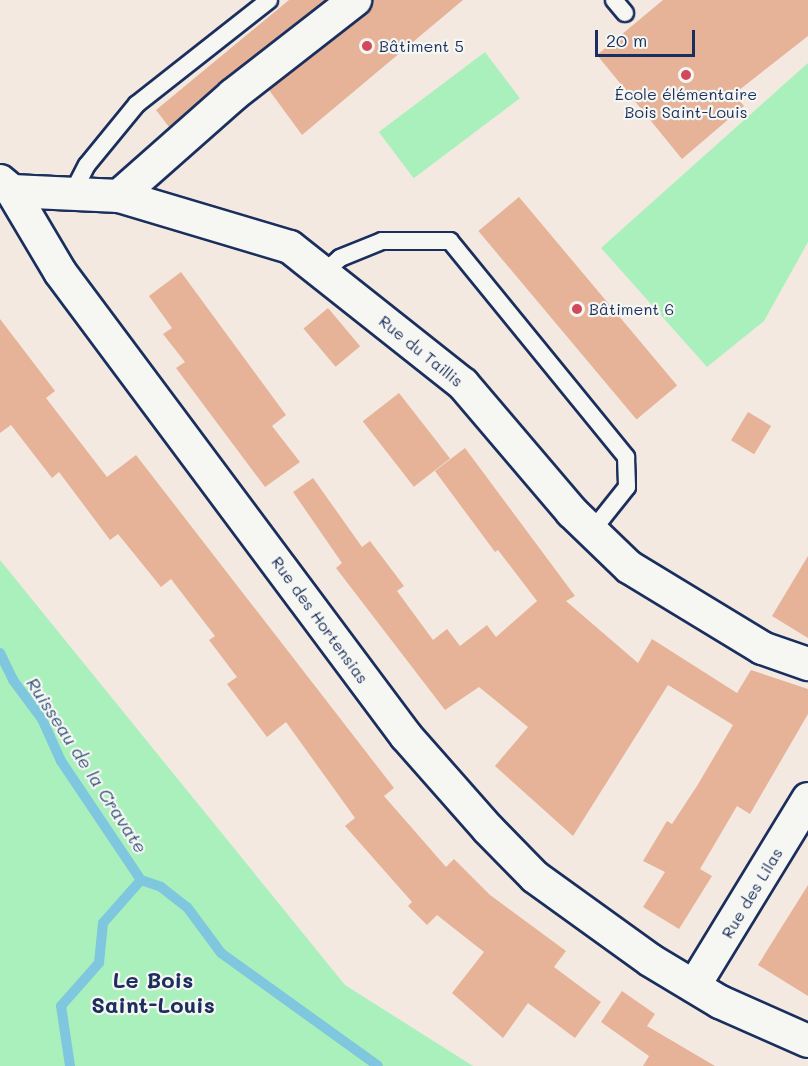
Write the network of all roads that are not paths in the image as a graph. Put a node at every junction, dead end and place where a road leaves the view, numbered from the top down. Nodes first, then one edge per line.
1 (269, 0) edge
2 (355, 0) edge
3 (6, 186) edge
4 (73, 192) junction
5 (119, 196) junction
6 (323, 273) junction
7 (592, 531) junction
8 (808, 664) edge
9 (808, 799) edge
10 (694, 986) junction
11 (808, 1041) edge

1 - 4 lane
2 - 5 street
3 - 4 street, Rue du Taillis
3 - 10 street, Rue des Hortensias
4 - 5 street, Rue du Taillis
5 - 6 street, Rue du Taillis
6 - 7 street, Rue du Taillis
6 - 7 lane
7 - 8 street, Rue du Taillis
9 - 10 street, Rue des Lilas
10 - 11 street, Rue des Hortensias

